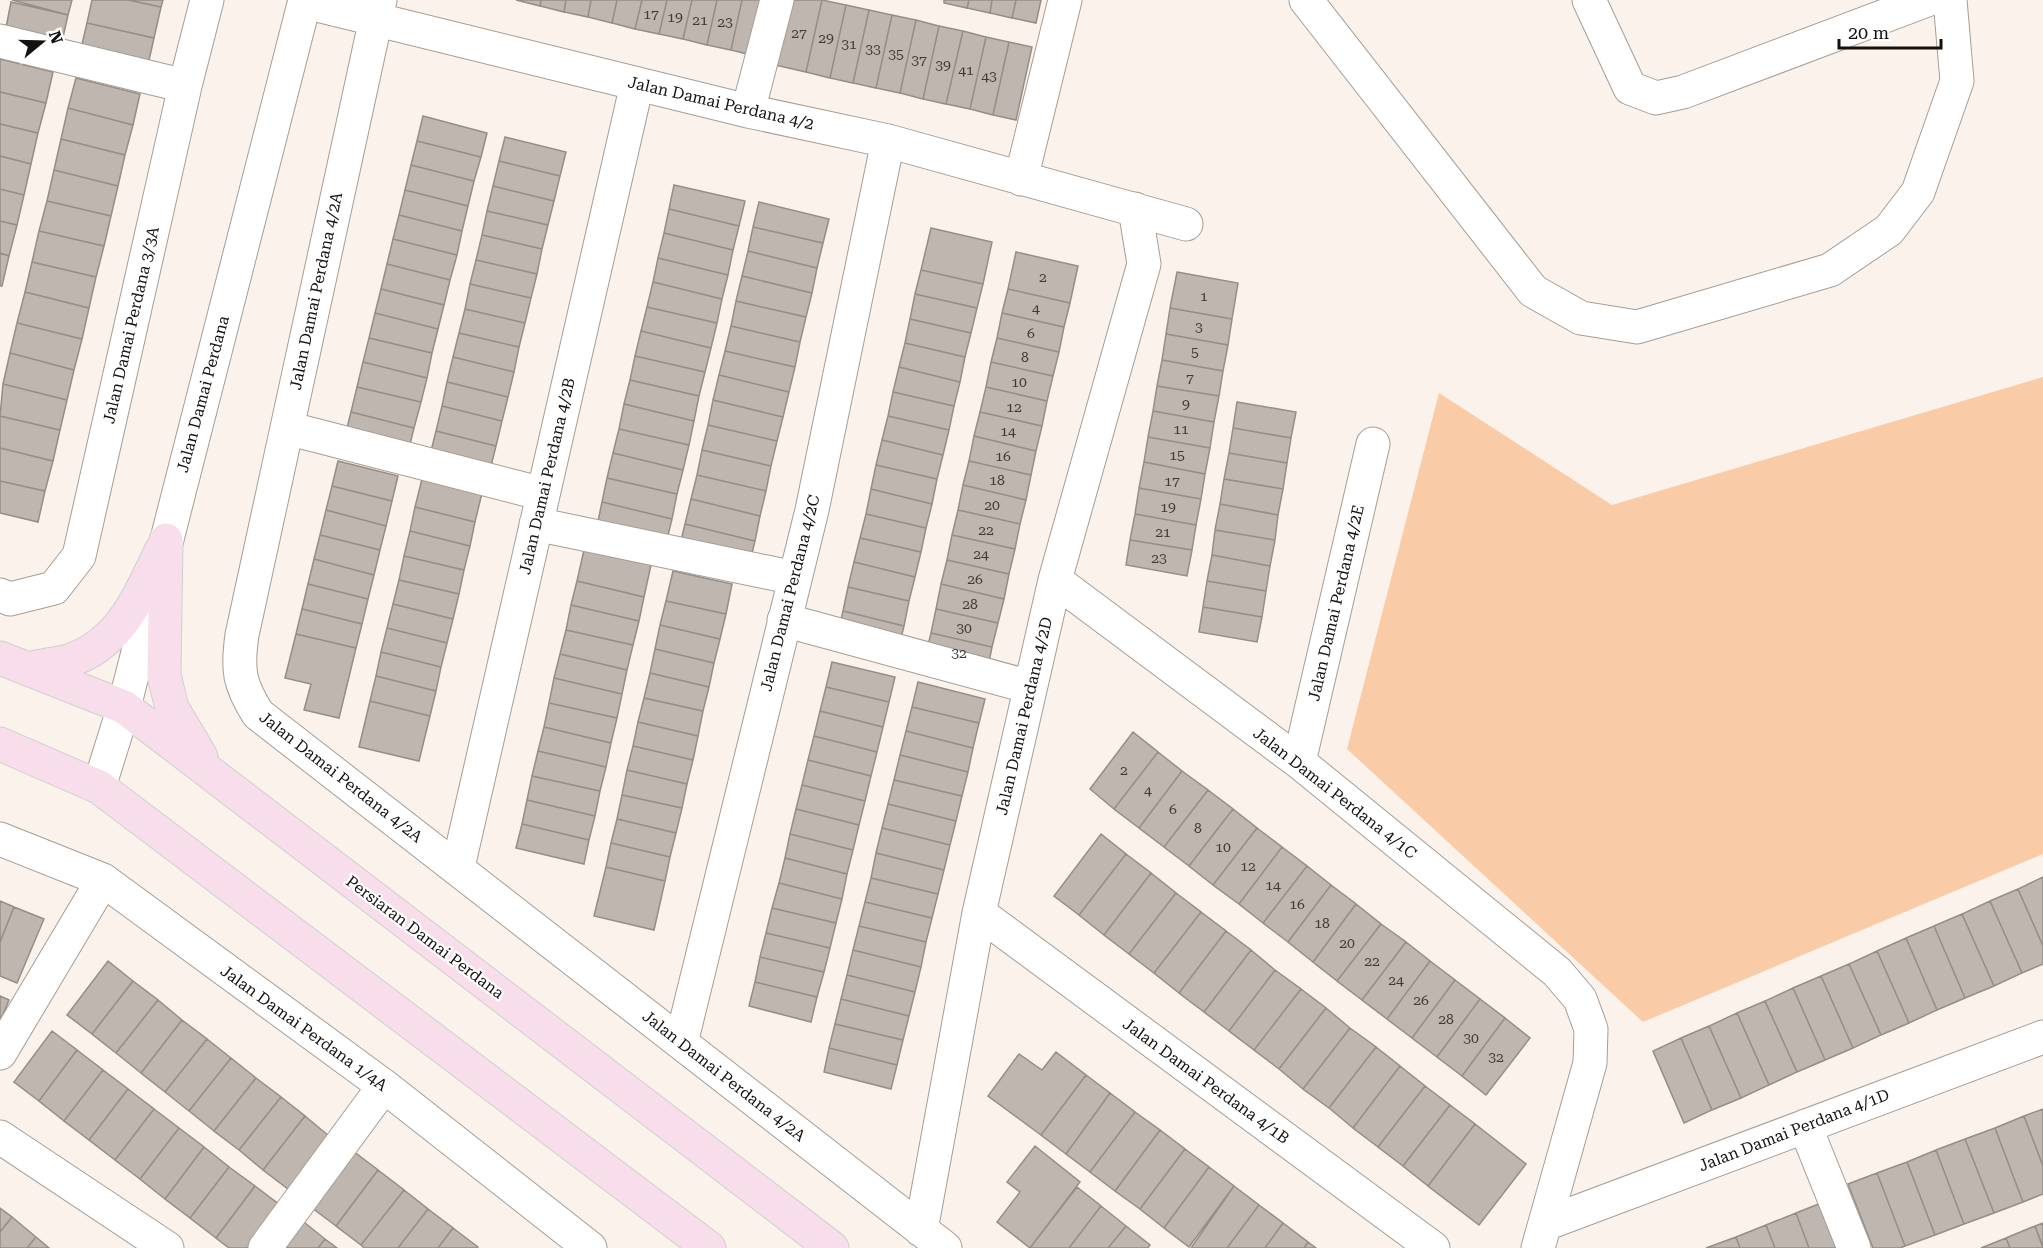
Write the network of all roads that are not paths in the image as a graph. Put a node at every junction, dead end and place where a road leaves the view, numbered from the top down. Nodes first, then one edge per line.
1 (207, 0) edge
2 (777, 0) edge
3 (1065, 0) edge
4 (1306, 0) edge
5 (1589, 0) edge
6 (1927, 0) edge
7 (1950, 0) edge
8 (305, 1) edge
9 (377, 10) edge
10 (0, 41) edge
11 (637, 84) junction
12 (185, 86) junction
13 (748, 111) junction
14 (888, 141) junction
15 (1021, 179) junction
16 (1135, 209) junction
17 (1186, 224) dead end
18 (287, 428) junction
19 (1373, 444) dead end
20 (540, 509) junction
21 (166, 540) junction
22 (795, 579) junction
23 (1055, 580) junction
24 (0, 595) edge
25 (784, 620) junction
26 (13, 663) edge
27 (1030, 687) junction
28 (124, 707) junction
29 (0, 744) edge
30 (1299, 762) junction
31 (213, 775) junction
32 (99, 787) junction
33 (0, 838) edge
34 (458, 867) junction
35 (103, 880) junction
36 (979, 914) junction
37 (2043, 1037) edge
38 (681, 1043) junction
39 (0, 1053) edge
40 (384, 1086) junction
41 (1805, 1126) junction
42 (0, 1137) edge
43 (1542, 1236) edge
44 (933, 1239) edge
45 (167, 1248) edge
46 (266, 1248) edge
47 (590, 1248) edge
48 (709, 1248) edge
49 (832, 1248) edge
50 (1433, 1248) edge
51 (1854, 1248) edge

1 - 12 street, Jalan Damai Perdana 3/3A
2 - 13 street
3 - 15 street
4 - 7 street
5 - 6 street
8 - 9 street, Jalan Damai Perdana 4/2
8 - 21 street, Jalan Damai Perdana
9 - 11 street, Jalan Damai Perdana 4/2
9 - 18 street, Jalan Damai Perdana 4/2A
10 - 12 street
11 - 13 street, Jalan Damai Perdana 4/2
11 - 20 street, Jalan Damai Perdana 4/2B
12 - 24 street, Jalan Damai Perdana 3/3A
13 - 14 street, Jalan Damai Perdana 4/2
14 - 15 street, Jalan Damai Perdana 4/2
14 - 22 street, Jalan Damai Perdana 4/2C
15 - 16 street, Jalan Damai Perdana 4/2
16 - 17 street, Jalan Damai Perdana 4/2
16 - 23 street, Jalan Damai Perdana 4/2D
18 - 20 street
18 - 34 street, Jalan Damai Perdana 4/2A
19 - 30 street, Jalan Damai Perdana 4/2E
20 - 22 street
20 - 34 street, Jalan Damai Perdana 4/2B
21 - 26 main road
21 - 28 street, Jalan Damai Perdana
21 - 31 main road
22 - 25 street, Jalan Damai Perdana 4/2C
23 - 27 street, Jalan Damai Perdana 4/2D
23 - 30 street, Jalan Damai Perdana 4/1C
25 - 27 street
25 - 38 street, Jalan Damai Perdana 4/2C
26 - 28 main road, Persiaran Damai Perdana
27 - 36 street, Jalan Damai Perdana 4/2D
28 - 31 main road, Persiaran Damai Perdana
28 - 32 street, Jalan Damai Perdana
29 - 32 main road
30 - 43 street, Jalan Damai Perdana 4/1C
31 - 49 main road, Persiaran Damai Perdana
32 - 48 main road
33 - 35 street, Jalan Damai Perdana 1/4A
34 - 38 street, Jalan Damai Perdana 4/2A
35 - 39 street
35 - 40 street, Jalan Damai Perdana 1/4A
36 - 44 street, Jalan Damai Perdana 4/2D
36 - 50 street, Jalan Damai Perdana 4/1B
37 - 41 street, Jalan Damai Perdana 4/1D
38 - 44 street, Jalan Damai Perdana 4/2A
40 - 46 street
40 - 47 street, Jalan Damai Perdana 1/4A
41 - 43 street, Jalan Damai Perdana 4/1D
41 - 51 street
42 - 45 street

